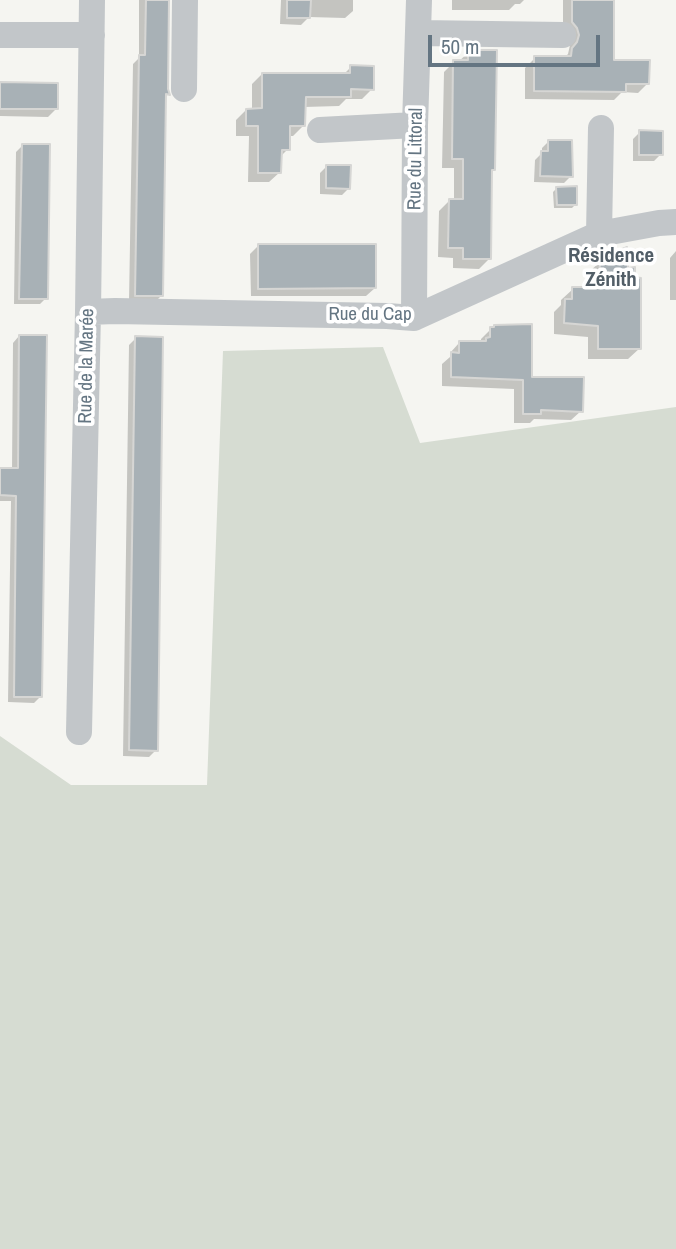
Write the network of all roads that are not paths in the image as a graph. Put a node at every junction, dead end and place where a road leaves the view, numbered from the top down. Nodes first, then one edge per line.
1 (92, 0) edge
2 (185, 0) edge
3 (419, 0) edge
4 (419, 33) junction
5 (0, 35) edge
6 (92, 35) junction
7 (563, 35) dead end
8 (184, 89) dead end
9 (415, 125) junction
10 (601, 128) dead end
11 (320, 130) dead end
12 (676, 222) edge
13 (599, 234) junction
14 (88, 313) junction
15 (414, 318) junction
16 (79, 732) dead end

1 - 6 street, Rue de la Marée
2 - 8 street
3 - 4 street, Rue du Littoral
4 - 7 street
4 - 9 street, Rue du Littoral
5 - 6 street
6 - 14 street, Rue de la Marée
9 - 11 street
9 - 15 street, Rue du Littoral
10 - 13 street
12 - 13 street, Rue du Cap
13 - 15 street, Rue du Cap
14 - 15 street, Rue du Cap
14 - 16 street, Rue de la Marée

